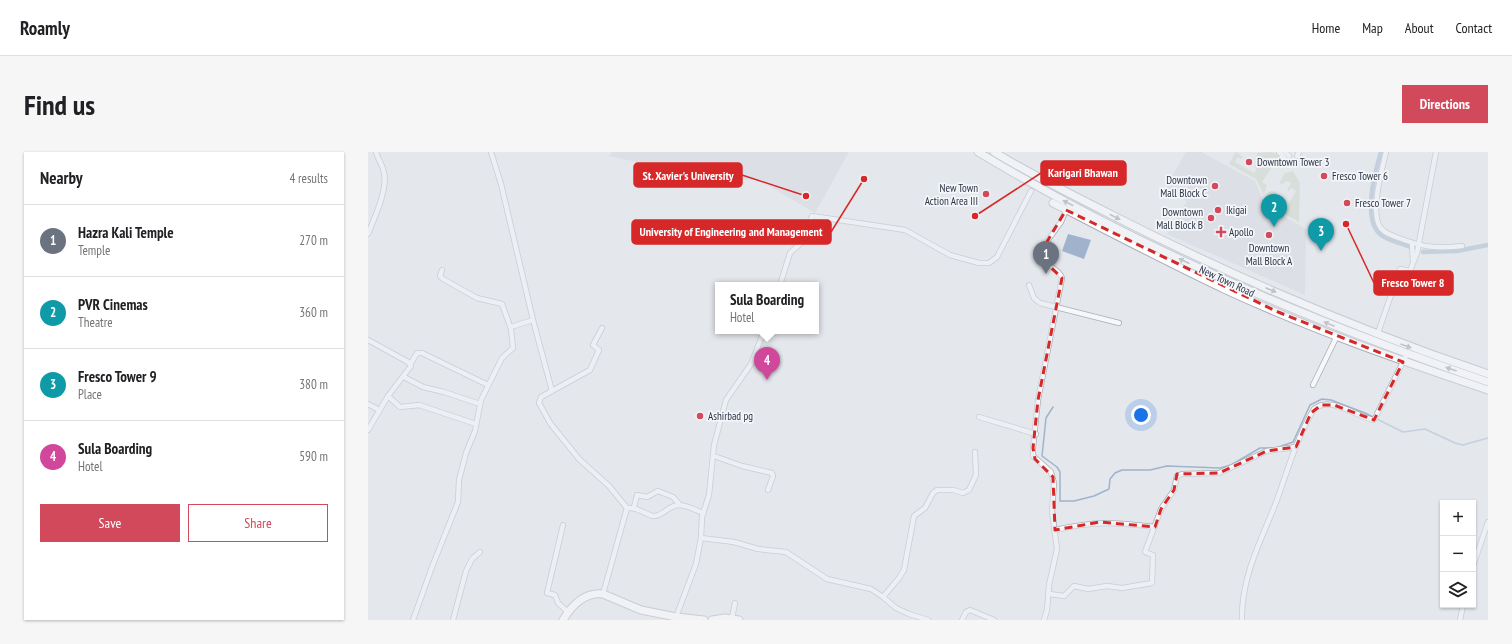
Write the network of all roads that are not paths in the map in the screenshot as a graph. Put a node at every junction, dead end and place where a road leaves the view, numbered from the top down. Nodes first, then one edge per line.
1 (376, 152) edge
2 (491, 152) edge
3 (978, 152) edge
4 (994, 152) edge
5 (1278, 152) edge
6 (1386, 152) edge
7 (1436, 152) edge
8 (1287, 156) edge
9 (1031, 192) dead end
10 (1053, 203) dead end
11 (1066, 210) junction
12 (368, 234) edge
13 (1412, 243) junction
14 (1418, 246) junction
15 (1462, 246) dead end
16 (1413, 263) junction
17 (442, 270) dead end
18 (781, 282) edge
19 (1029, 285) dead end
20 (1057, 306) junction
21 (533, 320) junction
22 (1119, 323) dead end
23 (511, 327) junction
24 (602, 328) dead end
25 (1379, 330) dead end
26 (763, 334) edge
27 (1337, 336) junction
28 (368, 340) edge
29 (1407, 354) junction
30 (1403, 362) junction
31 (410, 363) junction
32 (1488, 374) edge
33 (404, 377) junction
34 (1488, 382) edge
35 (488, 385) junction
36 (1313, 385) dead end
37 (1488, 390) edge
38 (552, 391) junction
39 (388, 396) junction
40 (368, 404) edge
41 (480, 404) junction
42 (379, 410) junction
43 (979, 417) dead end
44 (476, 424) junction
45 (368, 430) edge
46 (1036, 434) junction
47 (1296, 447) junction
48 (975, 452) dead end
49 (714, 456) junction
50 (768, 490) dead end
51 (680, 505) junction
52 (627, 508) junction
53 (634, 508) junction
54 (703, 513) junction
55 (1488, 522) edge
56 (563, 525) dead end
57 (1155, 526) junction
58 (1055, 530) junction
59 (701, 538) junction
60 (480, 552) dead end
61 (1476, 557) edge
62 (604, 594) junction
63 (1049, 594) junction
64 (883, 596) junction
65 (735, 603) dead end
66 (1462, 608) edge
67 (568, 612) junction
68 (676, 617) junction
69 (736, 619) edge
70 (413, 620) edge
71 (453, 620) edge
72 (563, 620) edge
73 (704, 620) edge
74 (712, 620) edge
75 (926, 620) edge
76 (962, 620) edge
77 (994, 620) edge
78 (1044, 620) edge
79 (1242, 620) edge
80 (1460, 620) edge

1 - 12 street
2 - 21 street
29 -> 3 main road, New Town Road
4 -> 32 main road, New Town Road
5 - 8 street
6 - 13 street
7 - 14 street
9 - 18 street
10 - 11 main road
11 - 20 street
11 - 27 main road
13 - 14 street
13 - 16 street
14 - 15 street
14 - 16 street
16 - 25 street
17 - 23 street
19 - 20 street
20 - 22 street
20 - 46 street
21 - 23 street
21 - 38 street
23 - 35 street
24 - 38 street
26 - 49 street
27 - 30 main road
27 - 36 street
28 - 31 street
29 - 30 street
34 -> 29 main road, New Town Road
30 - 37 main road
30 - 47 street
31 - 33 street
31 - 35 street
33 - 39 street
33 - 41 street
35 - 41 street
38 - 52 street
39 - 42 street
39 - 44 street
40 - 42 street
41 - 44 street
42 - 45 street
43 - 46 street
44 - 70 street
46 - 58 street
47 - 57 street
47 - 79 street
48 - 64 street
49 - 50 street
49 - 54 street
51 - 53 street
51 - 53 street
51 - 54 street
52 - 53 street
52 - 62 street
54 - 59 street
55 - 61 street
56 - 67 street
57 - 58 street
57 - 63 street
58 - 63 street
59 - 64 street
59 - 68 street
60 - 71 street
62 - 67 main road
62 - 68 main road
63 - 78 street
64 - 75 street
65 - 69 street
66 - 80 street
67 - 72 main road
68 - 73 main road
69 - 74 main road
76 - 77 street

